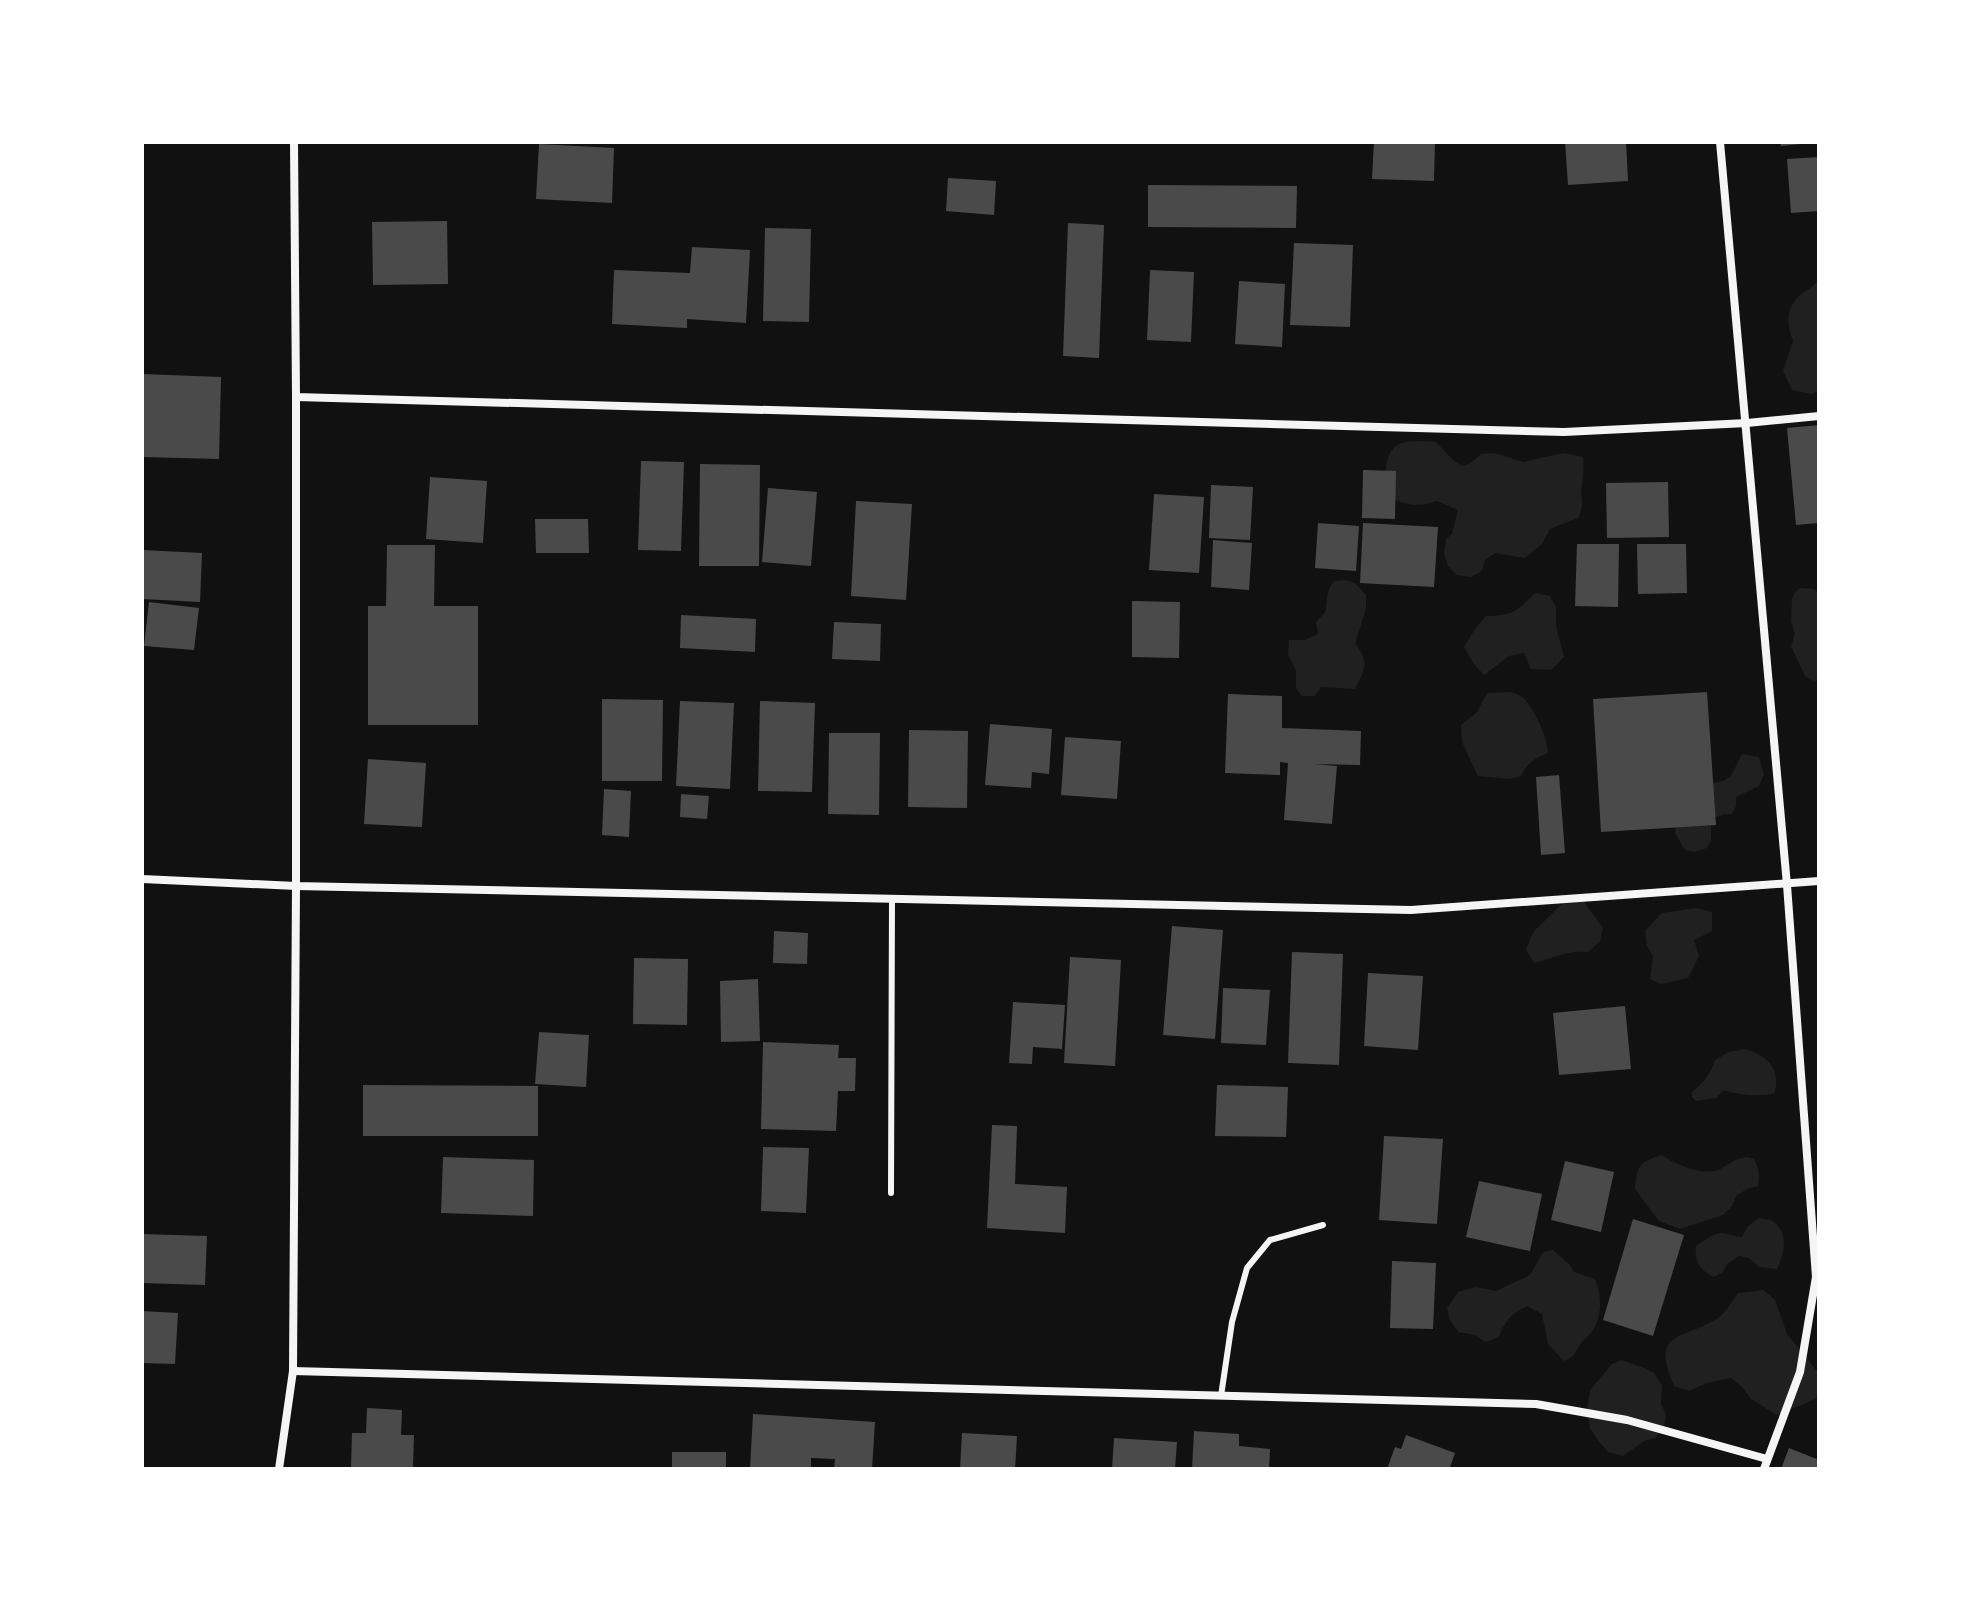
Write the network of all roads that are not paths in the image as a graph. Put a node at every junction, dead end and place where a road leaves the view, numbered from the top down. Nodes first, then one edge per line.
1 (294, 142) edge
2 (1720, 142) edge
3 (296, 397) junction
4 (1819, 416) edge
5 (1747, 423) junction
6 (142, 879) edge
7 (1819, 881) edge
8 (1787, 885) junction
9 (296, 886) junction
10 (892, 898) junction
11 (891, 1193) dead end
12 (1323, 1225) dead end
13 (293, 1371) junction
14 (1221, 1396) junction
15 (1767, 1459) junction
16 (279, 1469) edge
17 (1764, 1469) edge

1 - 3 street
2 - 5 street
3 - 5 street
3 - 9 street
4 - 5 street
5 - 8 street
6 - 9 street
7 - 8 street
8 - 10 street
8 - 15 street
9 - 10 street
9 - 13 street
10 - 11 lane
12 - 14 lane
13 - 14 street
13 - 16 street
14 - 15 street
15 - 17 street

